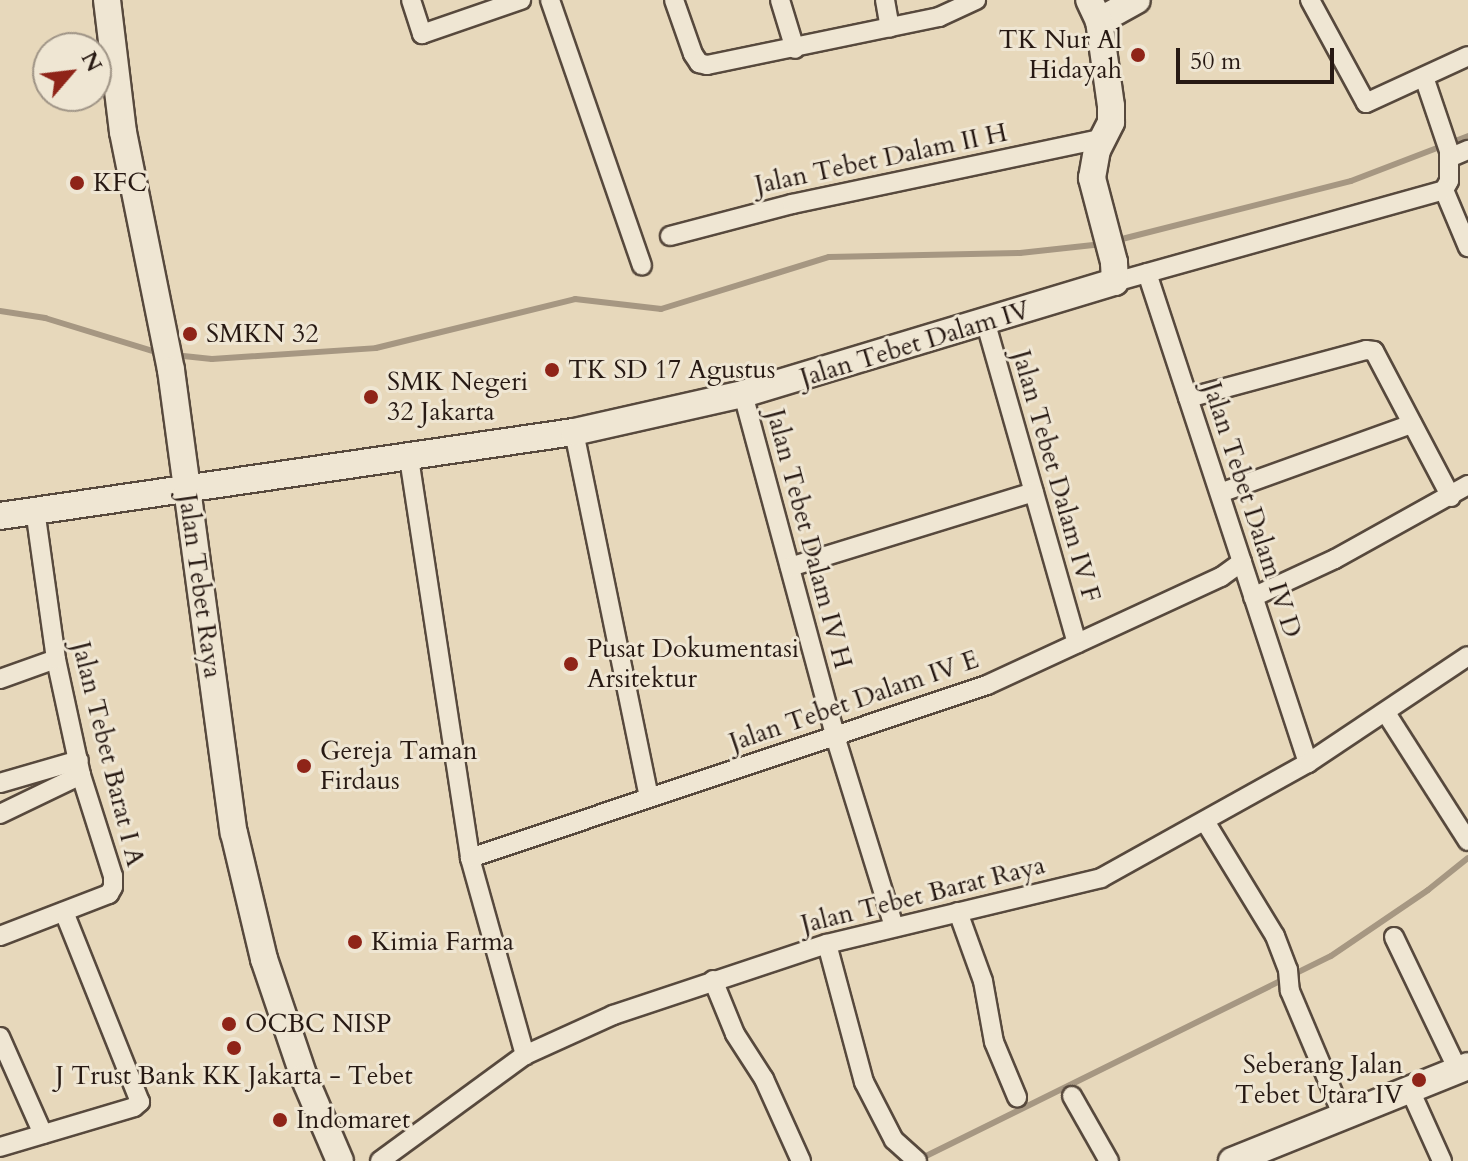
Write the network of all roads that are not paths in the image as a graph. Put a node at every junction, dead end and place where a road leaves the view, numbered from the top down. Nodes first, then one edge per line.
1 (107, 0) edge
2 (411, 0) edge
3 (521, 0) edge
4 (550, 0) edge
5 (674, 0) edge
6 (780, 0) edge
7 (885, 0) edge
8 (931, 0) edge
9 (976, 0) edge
10 (1137, 0) edge
11 (1310, 0) edge
12 (1094, 10) edge
13 (939, 17) junction
14 (890, 28) junction
15 (795, 49) junction
16 (1468, 56) edge
17 (1424, 77) junction
18 (1105, 138) junction
19 (1453, 149) edge
20 (1444, 190) junction
21 (670, 236) dead end
22 (1468, 247) edge
23 (642, 266) dead end
24 (1115, 272) junction
25 (1147, 273) junction
26 (986, 324) junction
27 (743, 394) junction
28 (1188, 398) junction
29 (1412, 424) junction
30 (574, 432) junction
31 (409, 458) junction
32 (1468, 485) edge
33 (187, 488) junction
34 (1034, 492) junction
35 (1220, 493) junction
36 (1451, 497) junction
37 (35, 510) junction
38 (0, 516) edge
39 (1242, 562) junction
40 (790, 567) junction
41 (1253, 597) junction
42 (1077, 643) junction
43 (1468, 656) edge
44 (56, 659) junction
45 (0, 679) edge
46 (1386, 713) junction
47 (835, 736) junction
48 (1308, 763) junction
49 (80, 768) junction
50 (0, 783) edge
51 (649, 797) junction
52 (0, 814) edge
53 (1206, 823) junction
54 (1468, 841) edge
55 (470, 858) junction
56 (64, 912) junction
57 (958, 912) junction
58 (894, 927) junction
59 (0, 936) edge
60 (1394, 937) dead end
61 (827, 944) junction
62 (713, 980) junction
63 (0, 1037) edge
64 (525, 1055) junction
65 (1463, 1068) edge
66 (1410, 1090) junction
67 (1072, 1096) dead end
68 (1017, 1097) dead end
69 (1342, 1114) junction
70 (43, 1134) junction
71 (0, 1147) edge
72 (916, 1160) edge
73 (340, 1161) edge
74 (380, 1161) edge
75 (801, 1161) edge
76 (1109, 1161) edge
77 (1232, 1161) edge
78 (1442, 1161) edge

1 - 33 street, Jalan Tebet Raya
2 - 3 street
4 - 23 street
5 - 15 street
6 - 15 street
7 - 14 street
8 - 13 street
9 - 13 street
10 - 12 street
11 - 17 street
12 - 18 street
13 - 14 street
14 - 15 street
16 - 17 street
17 - 19 street
18 - 21 street, Jalan Tebet Dalam II H
18 - 24 street
19 - 20 street
20 - 22 street
20 - 25 street, Jalan Tebet Dalam IV
24 - 25 street, Jalan Tebet Dalam IV
24 - 26 street, Jalan Tebet Dalam IV
25 - 28 street, Jalan Tebet Dalam IV D
26 - 27 street, Jalan Tebet Dalam IV
26 - 34 street, Jalan Tebet Dalam IV F
27 - 30 street, Jalan Tebet Dalam IV
27 - 40 street, Jalan Tebet Dalam IV H
28 - 29 street
28 - 35 street, Jalan Tebet Dalam IV D
29 - 35 street
29 - 36 street
30 - 31 street, Jalan Tebet Dalam IV
30 - 51 street
31 - 33 street, Jalan Tebet Dalam IV
31 - 55 street
32 - 36 street
33 - 37 street, Jalan Tebet Dalam IV
33 - 73 street, Jalan Tebet Raya
34 - 40 street
34 - 42 street, Jalan Tebet Dalam IV F
35 - 39 street, Jalan Tebet Dalam IV D
36 - 41 street
37 - 38 street, Jalan Tebet Dalam IV
37 - 44 street, Jalan Tebet Barat I A
39 - 41 street, Jalan Tebet Dalam IV D
39 - 42 street, Jalan Tebet Dalam IV E
40 - 47 street, Jalan Tebet Dalam IV H
41 - 48 street, Jalan Tebet Dalam IV D
42 - 47 street, Jalan Tebet Dalam IV E
43 - 46 street, Jalan Tebet Barat Raya
44 - 45 street
44 - 49 street, Jalan Tebet Barat I A
46 - 48 street, Jalan Tebet Barat Raya
46 - 54 street
47 - 51 street, Jalan Tebet Dalam IV E
47 - 58 street, Jalan Tebet Dalam IV H
48 - 53 street, Jalan Tebet Barat Raya
49 - 50 street
49 - 52 street
49 - 56 street, Jalan Tebet Barat I A
51 - 55 street, Jalan Tebet Dalam IV E
53 - 57 street, Jalan Tebet Barat Raya
53 - 69 street
55 - 64 street
56 - 59 street, Jalan Tebet Barat I A
56 - 70 street
57 - 58 street, Jalan Tebet Barat Raya
57 - 68 street
58 - 61 street, Jalan Tebet Barat Raya
60 - 65 street
61 - 62 street, Jalan Tebet Barat Raya
61 - 72 street
62 - 64 street, Jalan Tebet Barat Raya
62 - 75 street
63 - 70 street
64 - 74 street, Jalan Tebet Barat Raya
65 - 66 street
66 - 69 street
66 - 78 street
67 - 76 street
69 - 77 street
70 - 71 street

